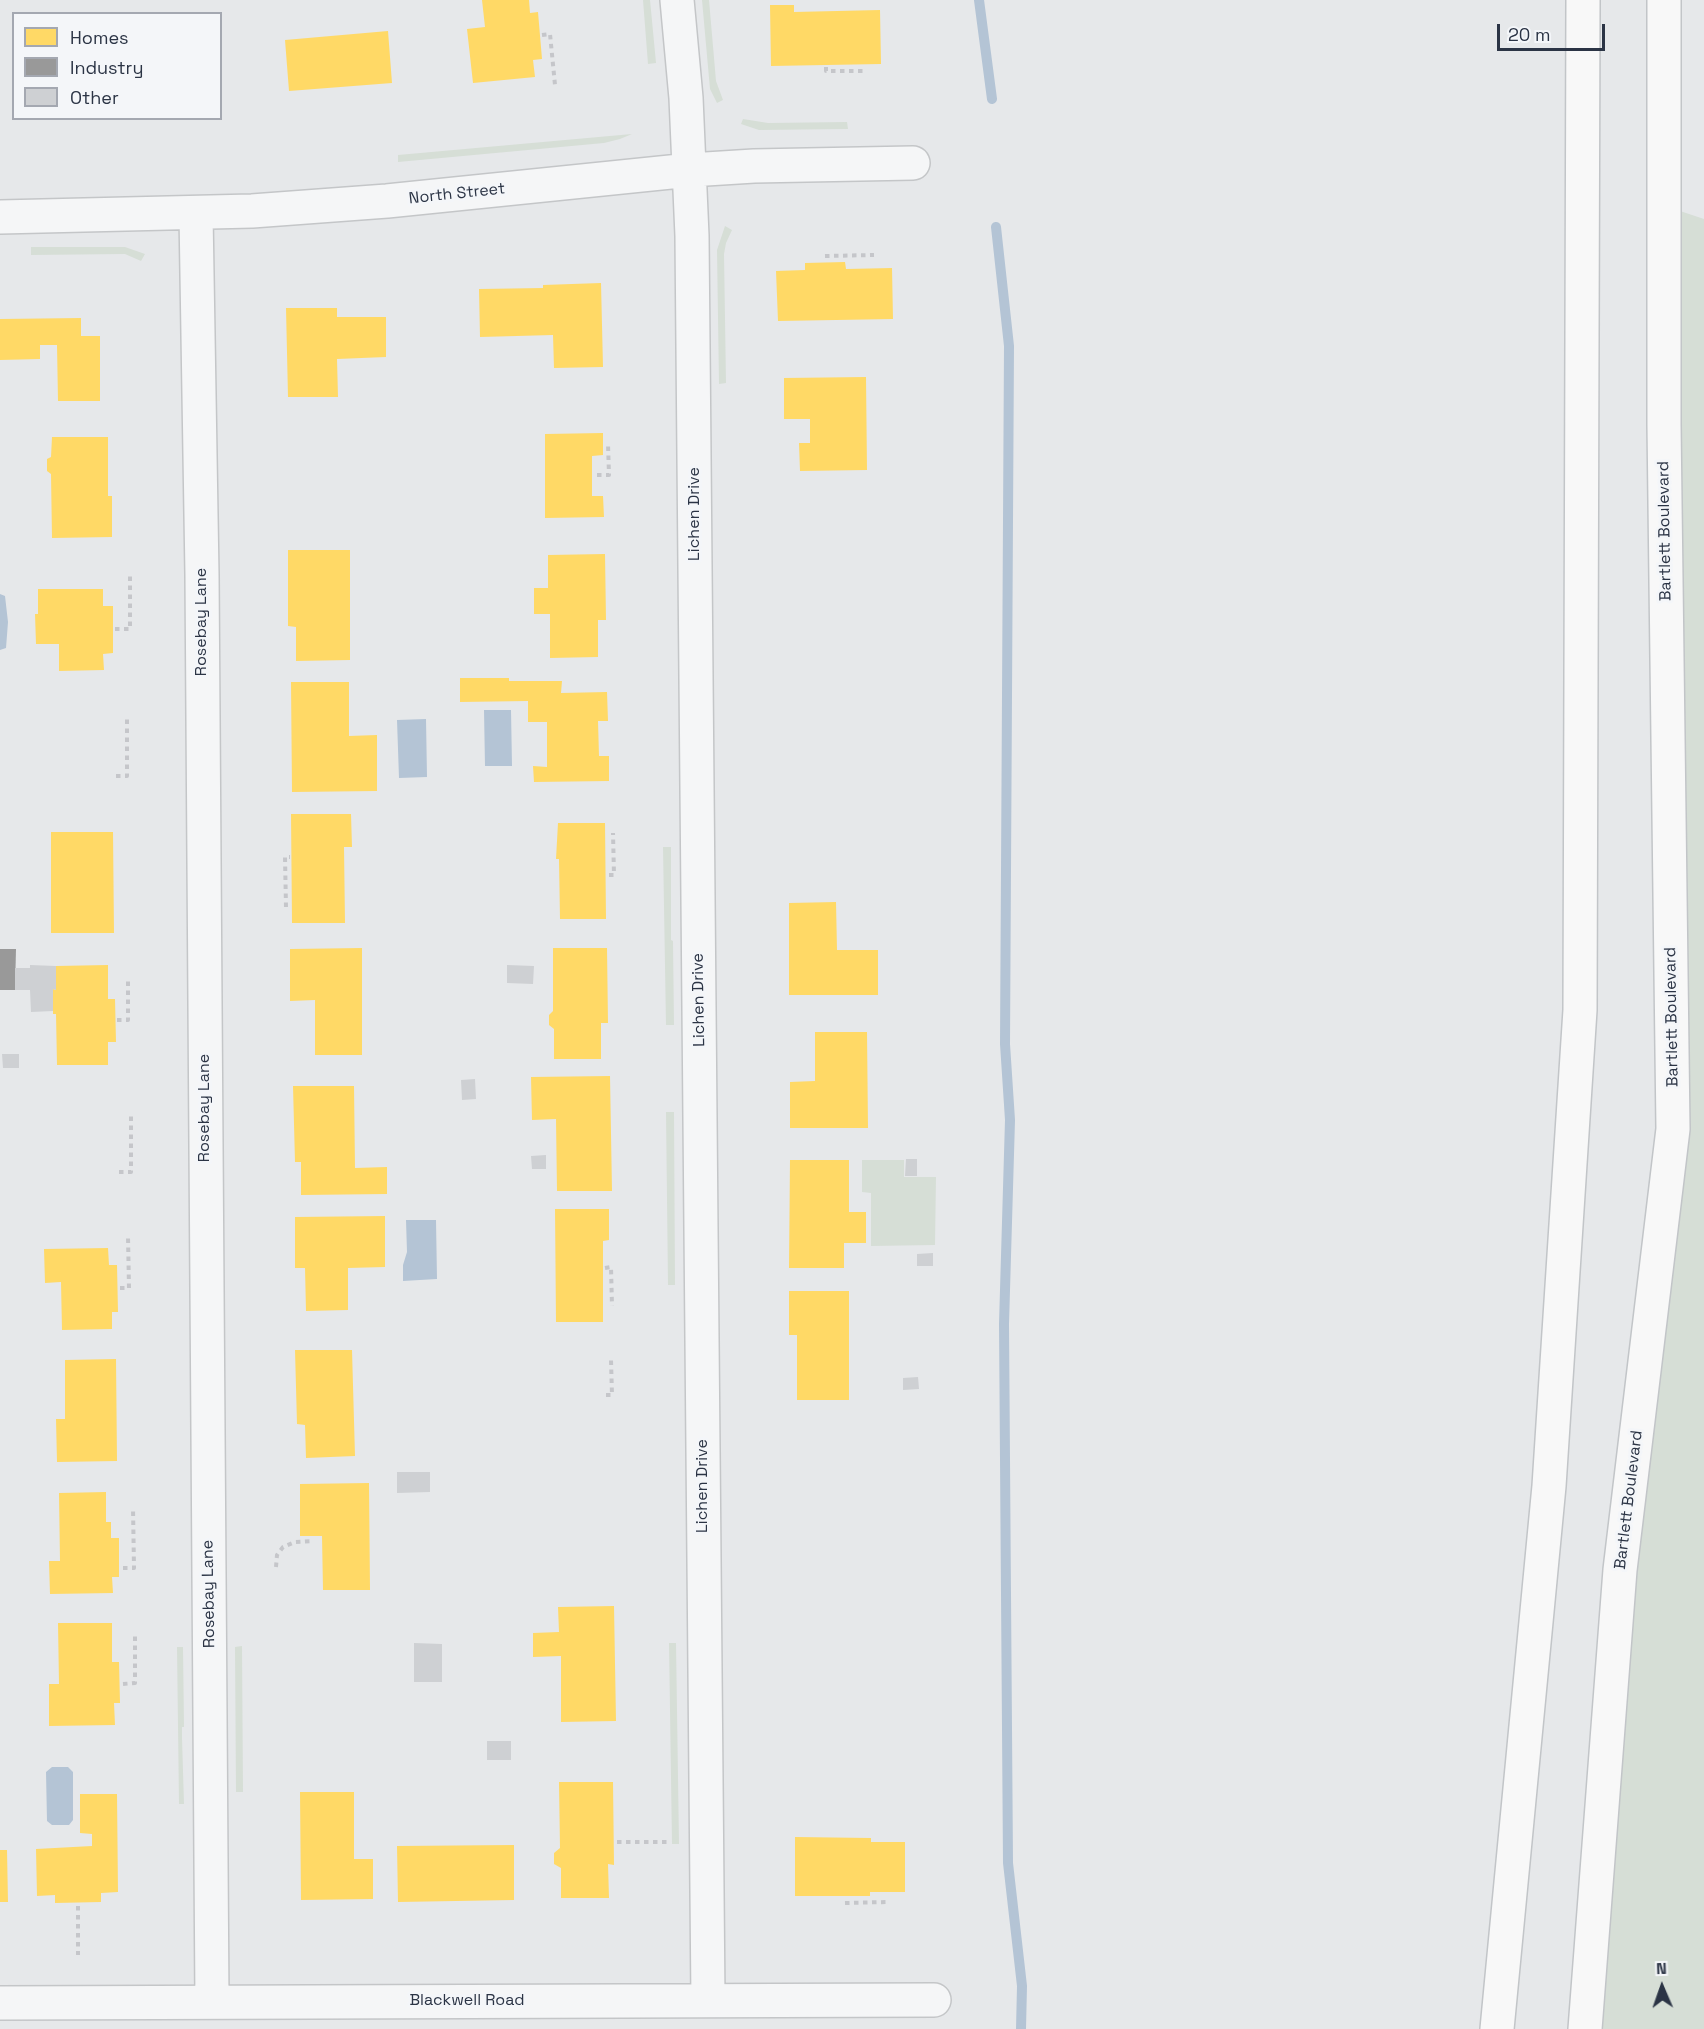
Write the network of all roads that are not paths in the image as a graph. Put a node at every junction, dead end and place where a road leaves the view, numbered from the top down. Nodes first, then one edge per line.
1 (677, 0) edge
2 (1582, 0) edge
3 (1664, 0) edge
4 (913, 163) dead end
5 (690, 170) junction
6 (196, 214) junction
7 (0, 217) edge
8 (708, 2000) junction
9 (934, 2000) dead end
10 (212, 2002) junction
11 (0, 2003) edge
12 (486, 2015) edge
13 (1497, 2029) edge
14 (1585, 2029) edge

1 - 5 street, Lichen Drive
2 - 13 main road
3 - 14 main road, Bartlett Boulevard
4 - 5 street, North Street
5 - 6 street, North Street
5 - 8 street, Lichen Drive
6 - 7 street, North Street
6 - 10 street, Rosebay Lane
8 - 9 street, Blackwell Road
8 - 12 street, Blackwell Road
10 - 11 street, Blackwell Road
10 - 12 street, Blackwell Road

